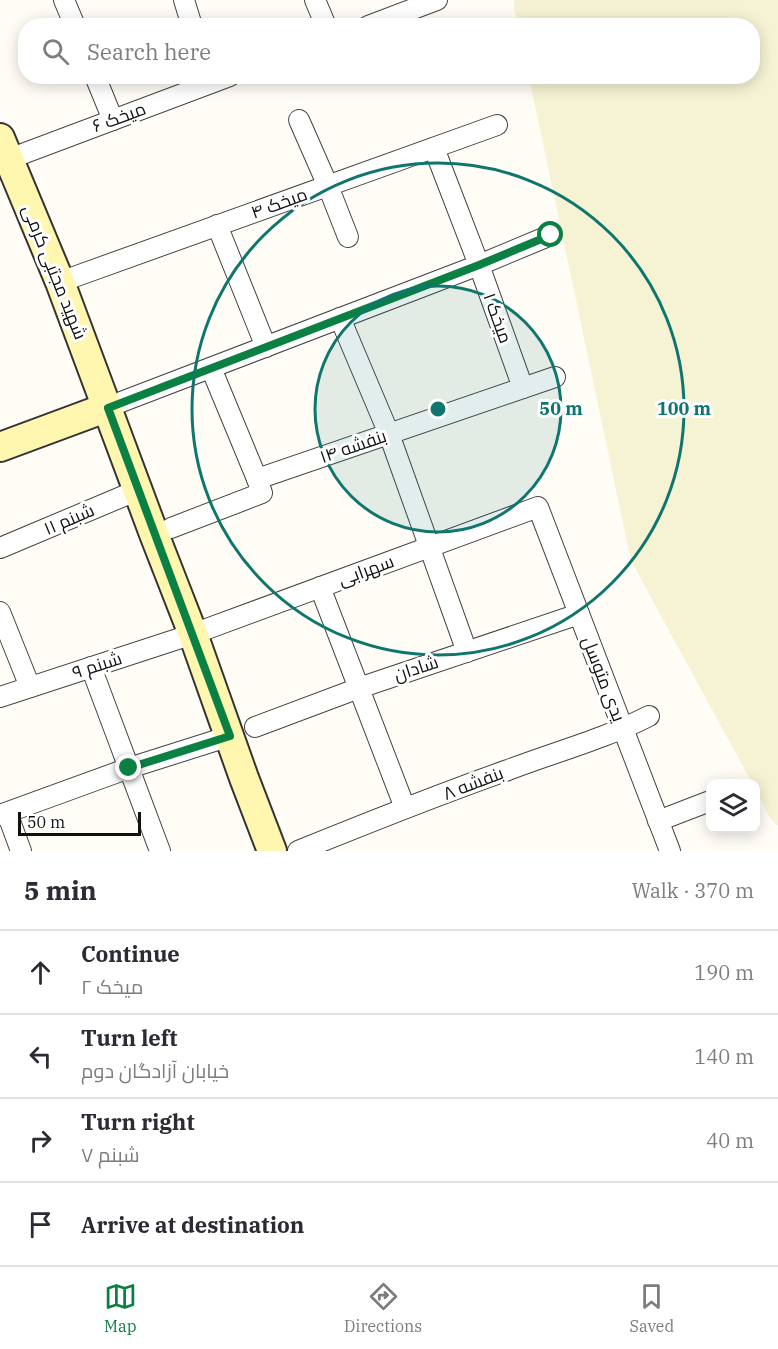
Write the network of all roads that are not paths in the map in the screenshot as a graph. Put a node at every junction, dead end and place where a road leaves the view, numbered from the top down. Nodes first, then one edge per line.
1 (64, 0) edge
2 (184, 0) edge
3 (315, 0) edge
4 (437, 0) edge
5 (72, 18) edge
6 (190, 18) edge
7 (323, 18) edge
8 (389, 18) edge
9 (98, 84) edge
10 (199, 84) edge
11 (113, 120) junction
12 (299, 120) dead end
13 (497, 125) dead end
14 (434, 147) junction
15 (4, 148) edge
16 (328, 186) junction
17 (217, 225) junction
18 (551, 235) dead end
19 (348, 237) dead end
20 (479, 265) junction
21 (60, 282) junction
22 (340, 318) junction
23 (266, 347) junction
24 (211, 368) junction
25 (555, 377) dead end
26 (523, 388) junction
27 (108, 408) junction
28 (389, 434) junction
29 (0, 447) edge
30 (257, 479) junction
31 (138, 490) junction
32 (538, 507) joint
33 (171, 528) dead end
34 (429, 547) junction
35 (0, 548) edge
36 (320, 587) junction
37 (0, 612) edge
38 (579, 614) junction
39 (193, 634) junction
40 (467, 652) junction
41 (91, 668) junction
42 (30, 687) junction
43 (359, 688) junction
44 (0, 696) edge
45 (649, 716) dead end
46 (623, 730) junction
47 (242, 731) junction
48 (129, 768) junction
49 (706, 803) edge
50 (405, 808) junction
51 (3, 814) edge
52 (658, 820) junction
53 (21, 851) edge
54 (160, 851) edge
55 (272, 851) edge
56 (298, 851) edge
57 (669, 851) edge

1 - 5 street
2 - 6 street
3 - 7 street
4 - 8 street
9 - 11 street
10 - 11 street, میخک ۶
11 - 15 street, میخک ۶
12 - 16 street
13 - 14 street, میخک ۴
14 - 16 street, میخک ۴
14 - 20 street, میخک ۱
15 - 21 street, شهید مجتبی کرمی
16 - 17 street, میخک ۴
16 - 19 street
17 - 21 street, میخک ۴
17 - 23 street
18 - 20 street
20 - 22 street
20 - 26 street, میخک ۱
21 - 27 street, شهید مجتبی کرمی
22 - 23 street
22 - 28 street
23 - 24 street
24 - 27 street
24 - 30 street
25 - 26 street, بنفشه ۱۴
26 - 28 street, بنفشه ۱۴
27 - 29 street
27 - 31 street, شهید مجتبی کرمی
28 - 30 street, بنفشه ۱۴
28 - 34 street
30 - 33 street
31 - 35 street, شبنم ۱۱
31 - 39 street, شهید مجتبی کرمی
32 - 34 street, سهرابی
32 - 38 street, یدی متوسل
34 - 36 street, سهرابی
34 - 40 street
36 - 39 street, سهرابی
36 - 43 street
37 - 42 street
38 - 40 street, شادان
38 - 46 street, یدی متوسل
39 - 41 street, شبنم ۹
39 - 47 street, شهید مجتبی کرمی
40 - 43 street, شادان
41 - 42 street, شبنم ۹
41 - 48 street
42 - 44 street, شبنم ۹
43 - 47 street, شادان
43 - 50 street
45 - 46 street, بنفشه ۸
46 - 50 street, بنفشه ۸
46 - 52 street, یدی متوسل
47 - 48 street, شادان
47 - 55 street, شهید مجتبی کرمی
48 - 51 street, شادان
48 - 54 street
49 - 52 street
50 - 56 street, بنفشه ۸
51 - 53 street
52 - 57 street, یدی متوسل

